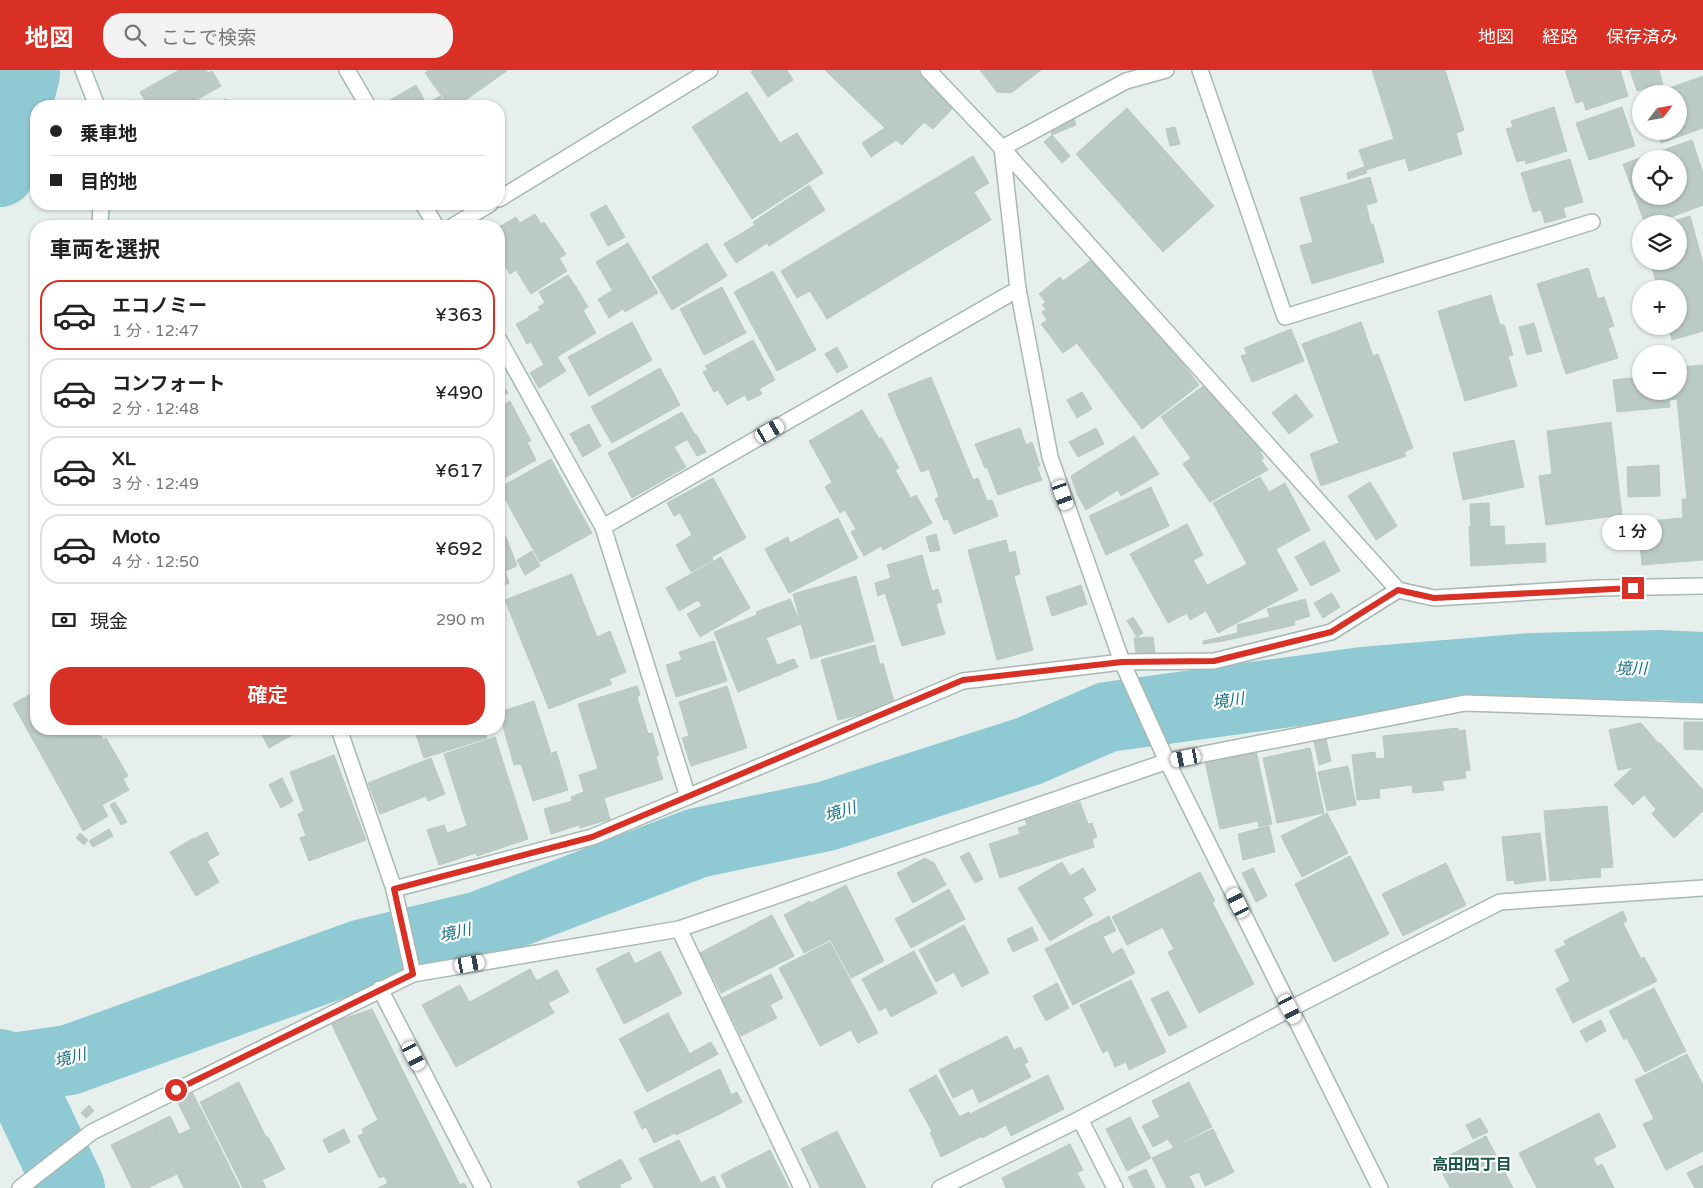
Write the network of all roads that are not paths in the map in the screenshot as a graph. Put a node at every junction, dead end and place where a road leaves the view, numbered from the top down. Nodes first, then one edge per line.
1 (83, 70) edge
2 (347, 70) edge
3 (710, 70) edge
4 (928, 70) edge
5 (1166, 70) edge
6 (1200, 70) edge
7 (1122, 76) edge
8 (95, 100) edge
9 (364, 100) edge
10 (1002, 148) junction
11 (505, 194) edge
12 (480, 210) edge
13 (463, 220) edge
14 (1592, 222) dead end
15 (1018, 289) junction
16 (505, 351) edge
17 (603, 527) junction
18 (1703, 586) edge
19 (1398, 590) junction
20 (1122, 662) junction
21 (1703, 711) edge
22 (341, 735) edge
23 (1167, 760) junction
24 (688, 797) junction
25 (1703, 888) edge
26 (394, 889) junction
27 (679, 929) junction
28 (413, 974) junction
29 (380, 989) junction
30 (1290, 1009) junction
31 (1080, 1119) junction
32 (20, 1188) edge
33 (483, 1188) edge
34 (802, 1188) edge
35 (940, 1188) edge
36 (1115, 1188) edge
37 (1380, 1188) edge

1 - 8 street
2 - 9 street
3 - 11 street
4 - 10 street
5 - 7 street
6 - 14 street
7 - 10 street
10 - 15 street
10 - 19 street
12 - 13 street
15 - 17 street
15 - 20 street
16 - 17 street
17 - 24 street
18 - 19 street
19 - 20 street
20 - 23 street
20 - 24 street
21 - 23 street
22 - 26 street
23 - 27 street
23 - 30 street
24 - 26 street
25 - 30 street
26 - 28 street
27 - 28 street
27 - 34 street
28 - 29 street
29 - 32 street
29 - 33 street
30 - 31 street
30 - 37 street
31 - 35 street
31 - 36 street

